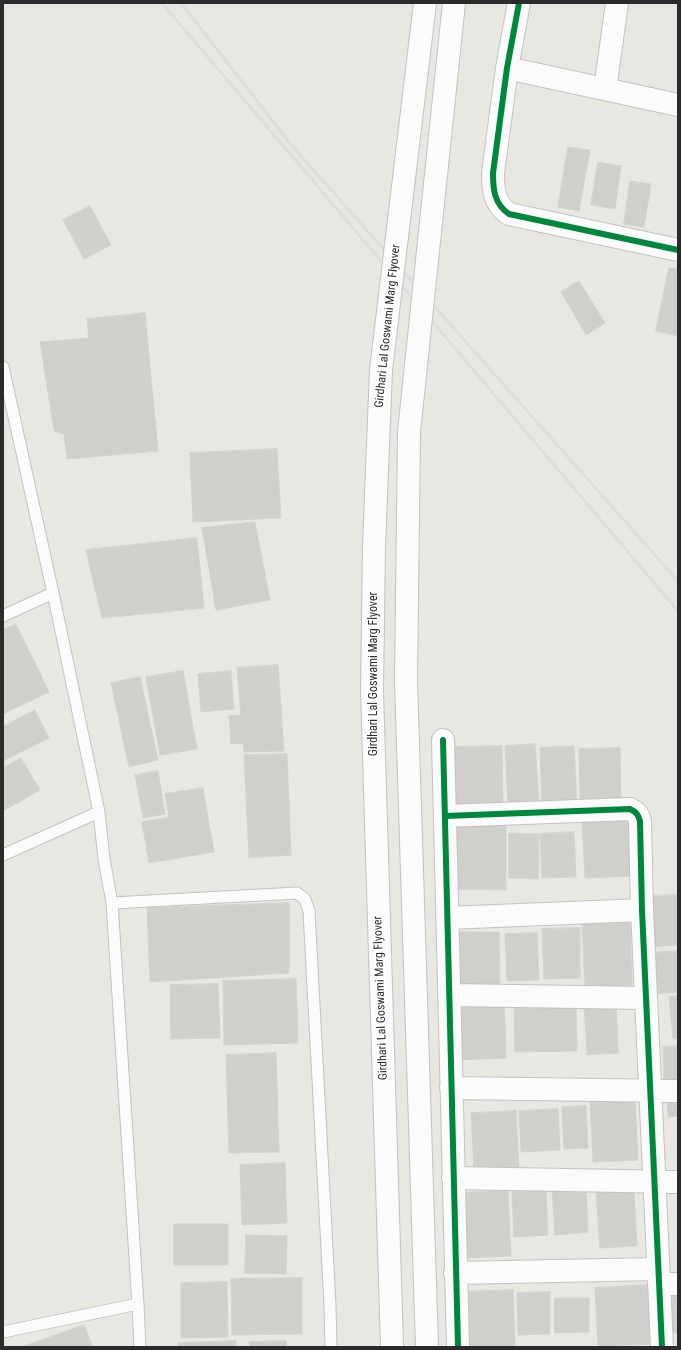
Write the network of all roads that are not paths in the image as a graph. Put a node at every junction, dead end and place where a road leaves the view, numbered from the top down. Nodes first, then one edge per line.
1 (424, 3) edge
2 (454, 3) edge
3 (519, 3) edge
4 (617, 3) edge
5 (507, 68) junction
6 (605, 89) junction
7 (678, 105) edge
8 (678, 250) edge
9 (3, 367) edge
10 (6, 394) edge
11 (53, 594) junction
12 (3, 616) edge
13 (443, 740) dead end
14 (99, 812) junction
15 (445, 816) junction
16 (3, 855) edge
17 (112, 902) junction
18 (642, 910) junction
19 (447, 918) junction
20 (449, 995) junction
21 (646, 998) junction
22 (451, 1088) junction
23 (651, 1089) junction
24 (678, 1091) edge
25 (453, 1178) junction
26 (654, 1181) junction
27 (678, 1182) edge
28 (455, 1273) junction
29 (665, 1279) edge
30 (138, 1304) junction
31 (3, 1332) edge
32 (140, 1347) edge
33 (330, 1347) edge
34 (392, 1347) edge
35 (427, 1347) edge
36 (458, 1347) edge
37 (662, 1347) edge

1 - 34 street, Girdhari Lal Goswami Marg Flyover, bridge
2 - 35 street, bridge
3 - 5 street
4 - 6 street
5 - 6 street
5 - 8 street
6 - 7 street
9 - 10 lane
10 - 11 lane
11 - 12 lane
11 - 14 lane
13 - 15 street
14 - 16 lane
14 - 17 lane
15 - 18 street
15 - 19 street
17 - 30 lane
17 - 33 lane
18 - 19 street
18 - 21 street
19 - 20 street
20 - 21 street
20 - 22 street
21 - 23 street
22 - 23 street
22 - 25 street
23 - 24 street
23 - 26 street
25 - 26 street
25 - 28 street
26 - 27 street
26 - 29 street
28 - 29 street
28 - 36 street
29 - 37 street
30 - 31 lane
30 - 32 lane

